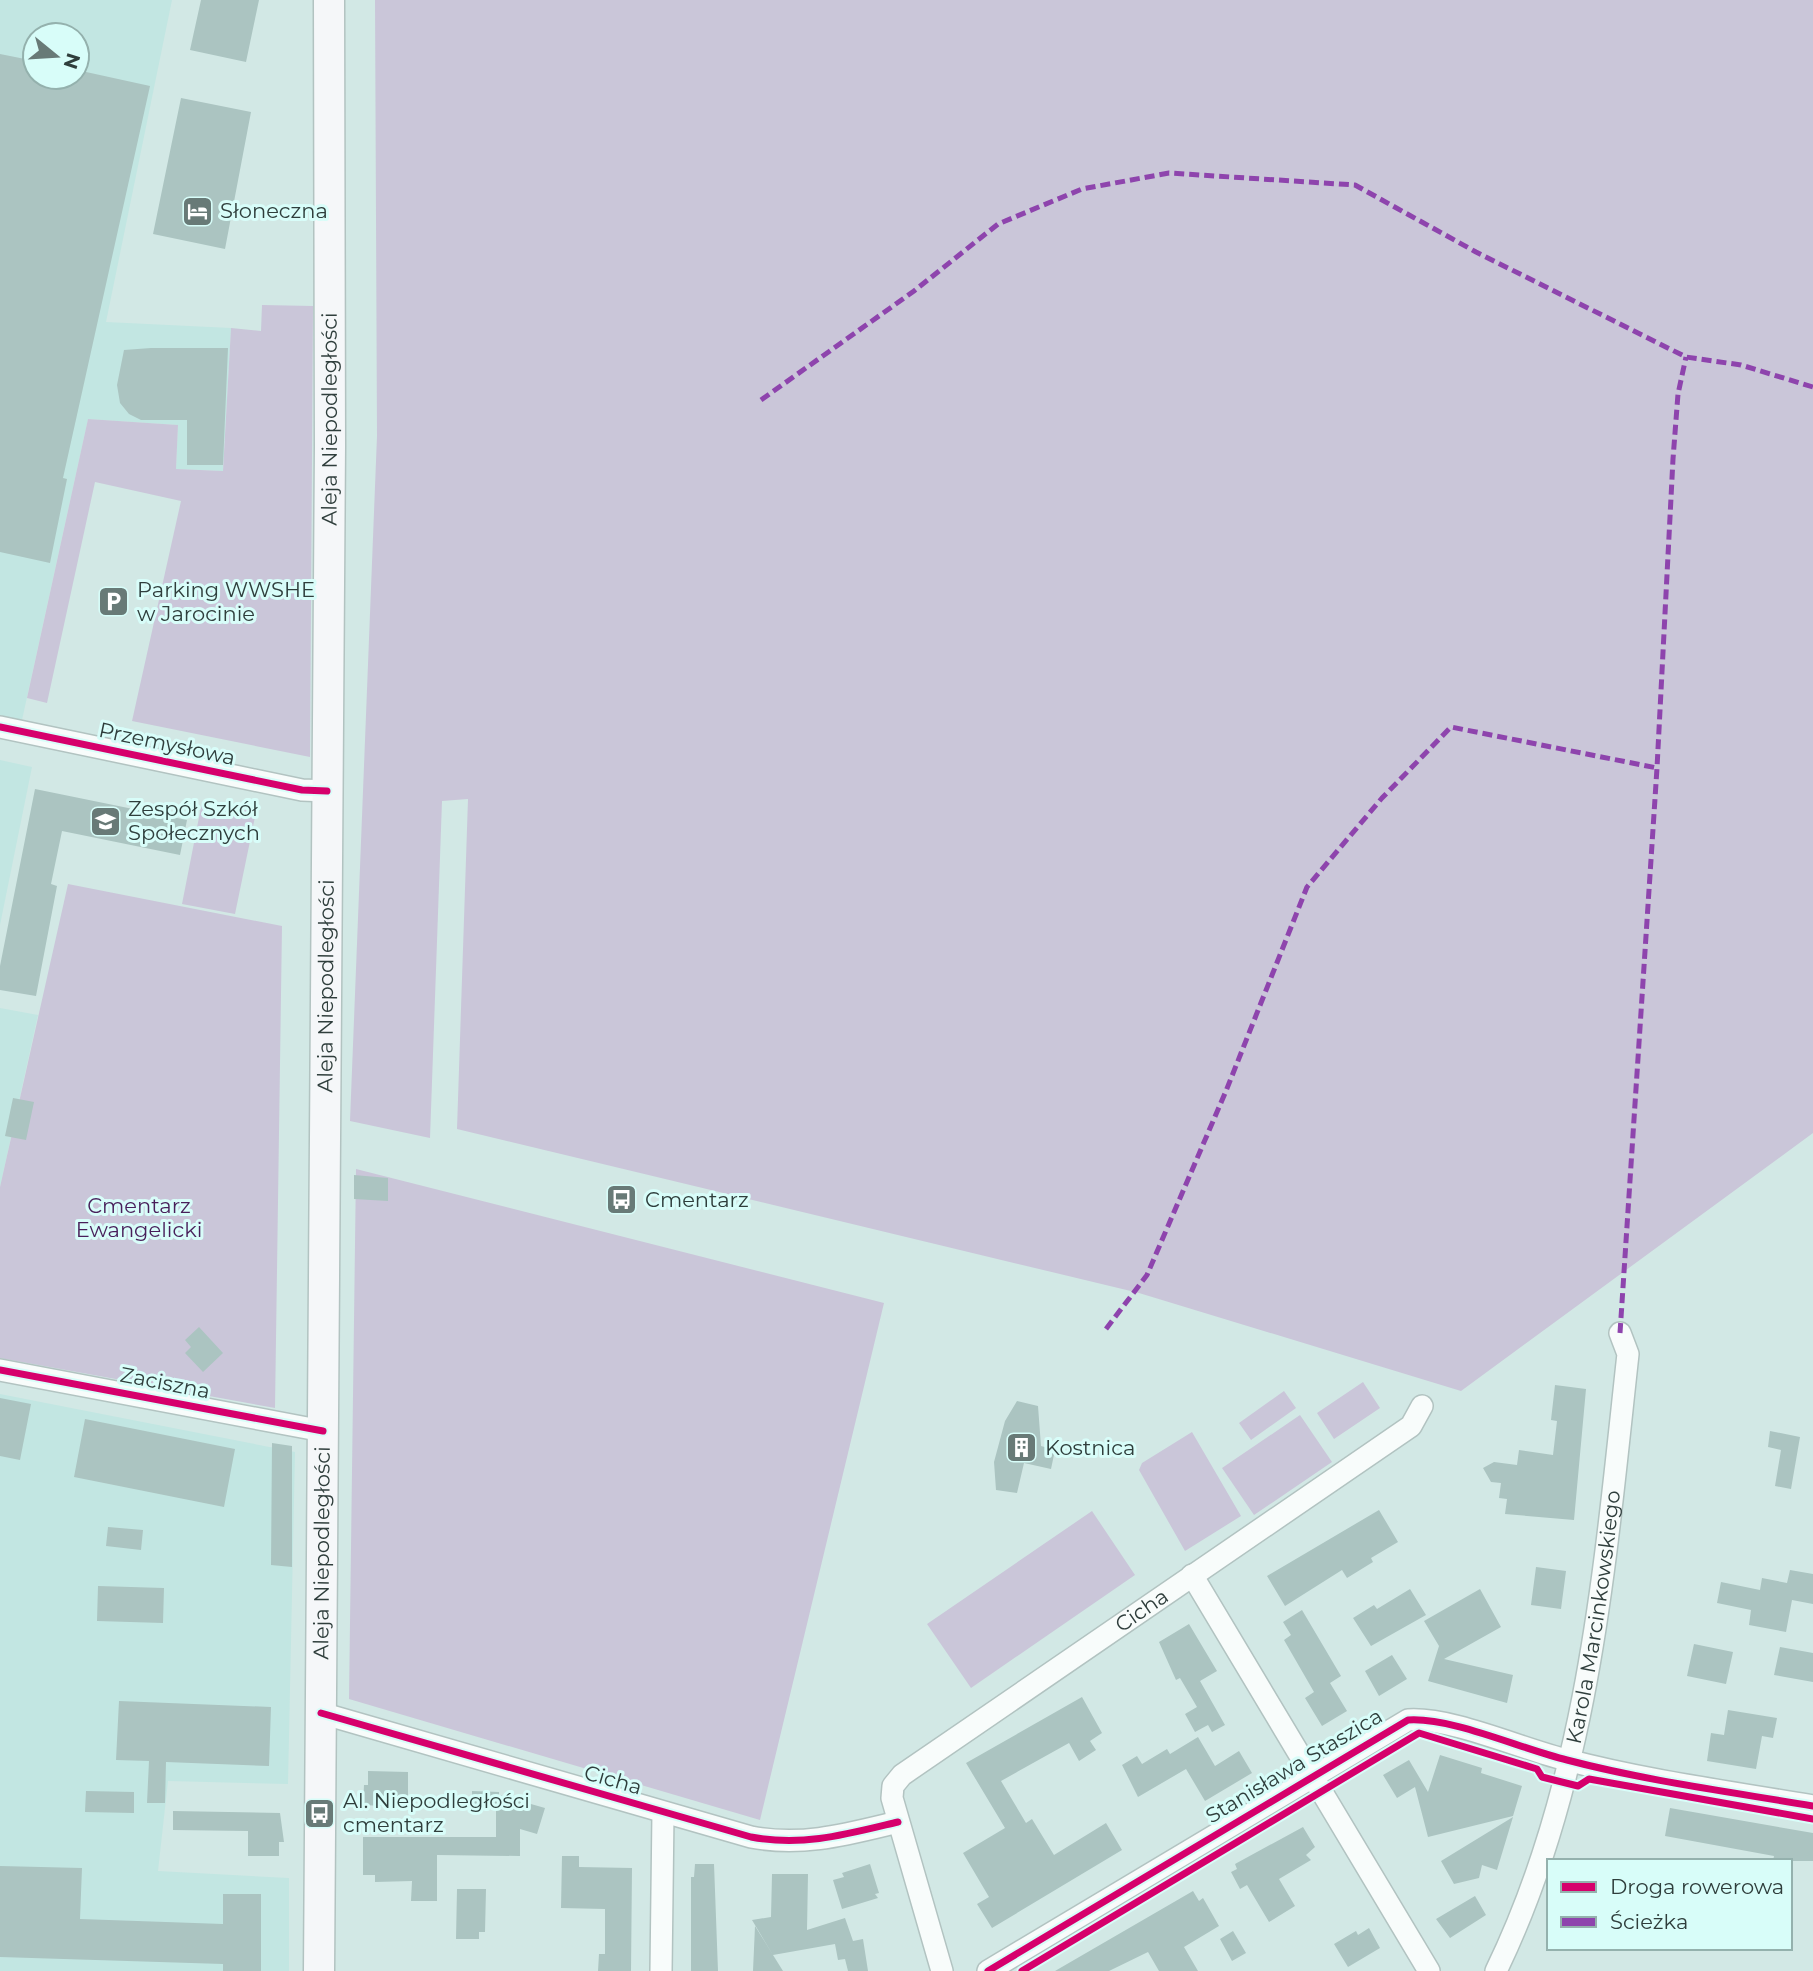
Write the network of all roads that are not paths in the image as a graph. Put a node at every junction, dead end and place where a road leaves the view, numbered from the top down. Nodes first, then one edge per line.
1 (329, 0) edge
2 (0, 727) edge
3 (327, 791) junction
4 (1620, 1333) dead end
5 (0, 1370) edge
6 (1422, 1406) dead end
7 (323, 1431) junction
8 (1192, 1575) junction
9 (321, 1713) junction
10 (1569, 1761) junction
11 (1314, 1775) junction
12 (1813, 1806) edge
13 (663, 1813) junction
14 (898, 1822) junction
15 (319, 1971) edge
16 (661, 1971) edge
17 (942, 1971) edge
18 (988, 1971) edge
19 (1429, 1971) edge
20 (1496, 1971) edge

1 - 3 main road, Aleja Niepodległości
2 - 3 street, Przemysłowa
3 - 7 main road, Aleja Niepodległości
4 - 10 street, Karola Marcinkowskiego
5 - 7 street, Zaciszna
6 - 8 street, Cicha
7 - 9 main road, Aleja Niepodległości
8 - 11 street
8 - 14 street, Cicha
9 - 13 street, Cicha
9 - 15 main road, Aleja Niepodległości
10 - 11 street, Stanisława Staszica
10 - 12 street, Stanisława Staszica
10 - 20 street, Karola Marcinkowskiego
11 - 18 street, Stanisława Staszica
11 - 19 street
13 - 14 street, Cicha
13 - 16 street
14 - 17 street

